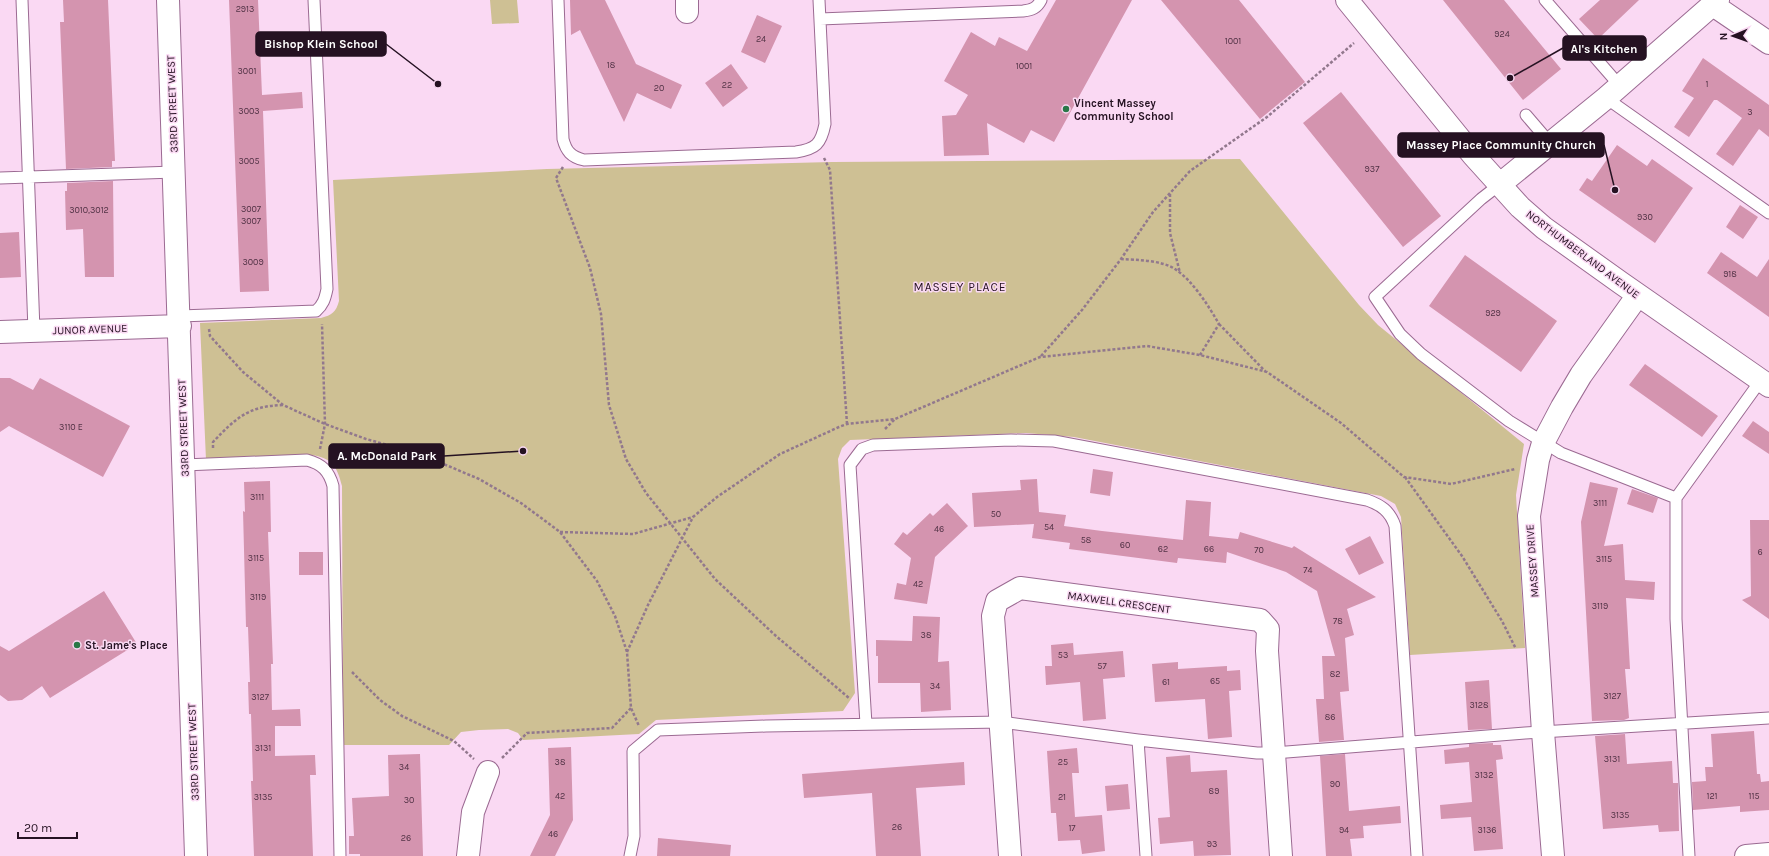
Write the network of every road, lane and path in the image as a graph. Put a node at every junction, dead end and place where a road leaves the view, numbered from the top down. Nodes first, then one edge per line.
1 (22, 0) edge
2 (168, 0) edge
3 (314, 0) edge
4 (558, 0) edge
5 (819, 0) edge
6 (1041, 0) edge
7 (1347, 0) edge
8 (1545, 0) edge
9 (1716, 2) edge
10 (820, 19) junction
11 (1354, 43) dead end
12 (1769, 43) edge
13 (1613, 92) junction
14 (1526, 115) dead end
15 (1550, 143) junction
16 (817, 145) junction
17 (570, 154) junction
18 (174, 172) junction
19 (28, 176) junction
20 (0, 178) edge
21 (1499, 185) junction
22 (1170, 194) junction
23 (1769, 213) edge
24 (1121, 259) junction
25 (1180, 274) junction
26 (1638, 295) junction
27 (322, 306) junction
28 (208, 316) junction
29 (180, 321) junction
30 (1219, 324) junction
31 (34, 331) junction
32 (0, 332) edge
33 (1200, 355) dead end
34 (1040, 356) dead end
35 (1267, 372) dead end
36 (1765, 383) edge
37 (283, 405) junction
38 (325, 424) junction
39 (847, 424) dead end
40 (1543, 443) junction
41 (316, 462) junction
42 (184, 465) junction
43 (213, 465) junction
44 (1404, 477) dead end
45 (1676, 498) junction
46 (694, 517) dead end
47 (670, 524) junction
48 (560, 532) junction
49 (336, 655) junction
50 (1520, 656) dead end
51 (630, 708) junction
52 (865, 710) junction
53 (1769, 718) edge
54 (1001, 722) junction
55 (866, 724) junction
56 (1681, 724) junction
57 (1543, 732) junction
58 (519, 740) dead end
59 (646, 740) junction
60 (1138, 740) junction
61 (1408, 742) junction
62 (1274, 753) junction
63 (488, 772) joint
64 (1769, 854) edge
65 (196, 856) edge
66 (340, 856) edge
67 (468, 856) edge
68 (630, 856) edge
69 (1010, 856) edge
70 (1146, 856) edge
71 (1281, 856) edge
72 (1417, 856) edge
73 (1553, 856) edge
74 (1689, 856) edge
75 (1746, 856) edge

1 - 19 lane
2 - 18 street, 33RD STREET WEST
3 - 27 lane
4 - 17 lane
5 - 10 lane
6 - 10 lane
7 - 21 street, NORTHUMBERLAND AVENUE
8 - 13 lane
9 - 12 street
9 - 13 street
10 - 16 lane
11 - 22 path
13 - 15 street
13 - 23 lane
14 - 15 lane
15 - 21 street
16 - 17 lane
16 - 39 path
17 - 47 path
18 - 19 lane
18 - 29 street, 33RD STREET WEST
19 - 20 lane
19 - 31 lane
21 - 26 street, NORTHUMBERLAND AVENUE
21 - 40 lane
22 - 24 path
22 - 25 path
24 - 25 path
24 - 34 path
25 - 30 path
26 - 36 street, NORTHUMBERLAND AVENUE
26 - 40 street, MASSEY DRIVE
27 - 28 lane
27 - 38 path
28 - 29 lane
28 - 37 path
29 - 31 street, JUNOR AVENUE
29 - 42 street, 33RD STREET WEST
30 - 33 path
30 - 35 path
31 - 32 street, JUNOR AVENUE
36 - 45 lane
37 - 38 path
37 - 43 path
38 - 41 path
38 - 48 path
40 - 45 lane
40 - 57 street, MASSEY DRIVE
41 - 43 lane
41 - 49 lane
42 - 43 lane
42 - 65 street, 33RD STREET WEST
44 - 50 path
45 - 56 lane
46 - 47 path
47 - 48 path
47 - 52 path
48 - 51 path
49 - 63 path
49 - 66 lane
51 - 58 path
51 - 59 path
52 - 55 lane
52 - 61 lane
53 - 56 lane
54 - 55 lane
54 - 60 lane
54 - 62 street, MAXWELL CRESCENT
54 - 69 street, MAXWELL CRESCENT
55 - 59 lane
56 - 57 lane
56 - 74 lane
57 - 61 lane
57 - 73 street, MASSEY DRIVE
59 - 68 lane
60 - 62 lane
60 - 70 lane
61 - 62 lane
61 - 72 lane
62 - 71 street, MAXWELL CRESCENT
63 - 67 street
64 - 75 street

